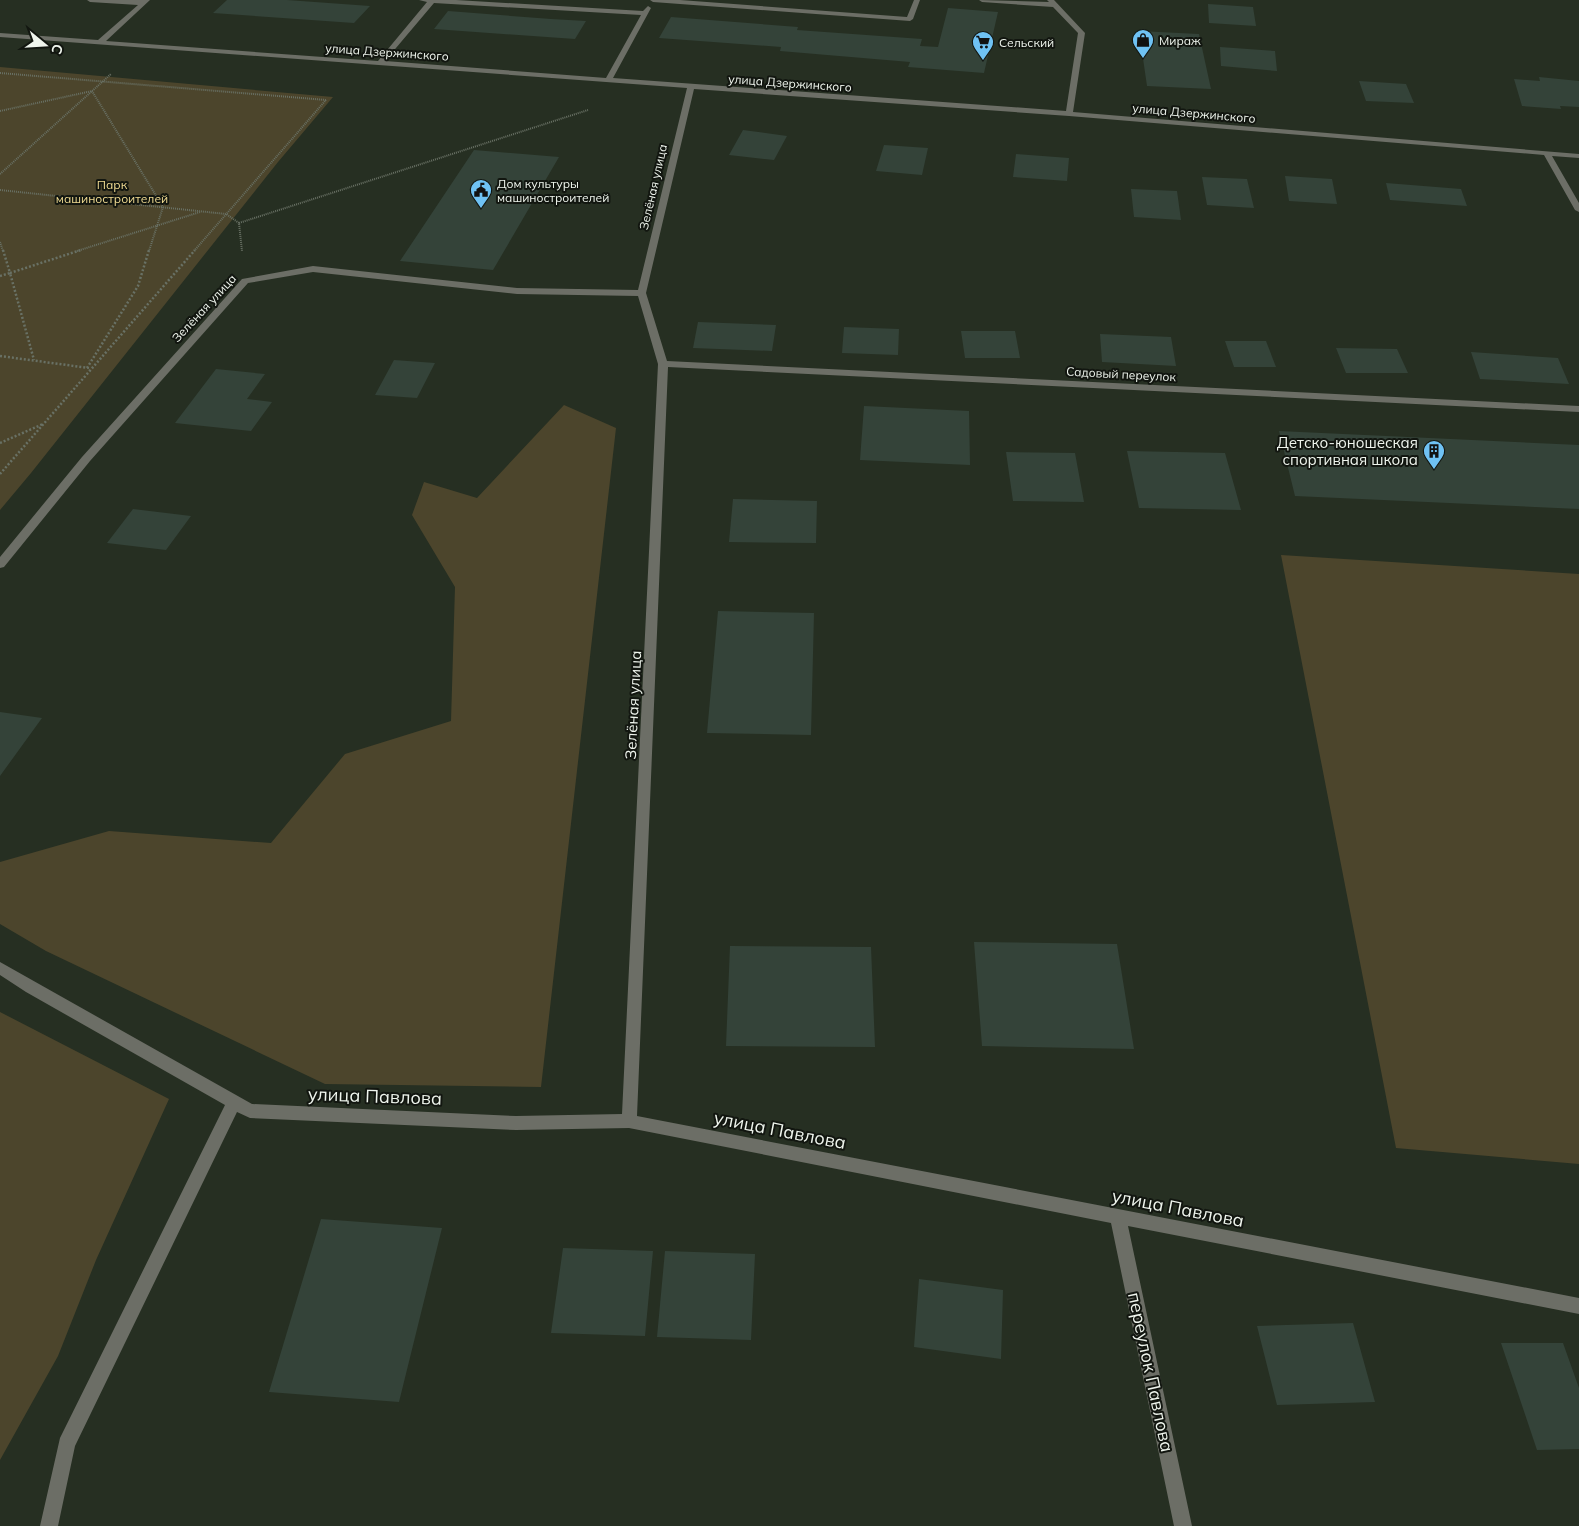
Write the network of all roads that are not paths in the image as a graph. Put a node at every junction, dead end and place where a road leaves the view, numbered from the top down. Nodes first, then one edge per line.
1 (90, 0) edge
2 (422, 0) edge
3 (653, 0) edge
4 (917, 0) edge
5 (982, 0) edge
6 (432, 1) edge
7 (145, 2) edge
8 (529, 3) edge
9 (1053, 3) edge
10 (645, 13) junction
11 (0, 35) edge
12 (100, 42) junction
13 (380, 63) junction
14 (608, 80) junction
15 (691, 87) junction
16 (1069, 114) junction
17 (1547, 154) junction
18 (1579, 156) edge
19 (1579, 210) edge
20 (642, 293) junction
21 (663, 364) junction
22 (1579, 409) edge
23 (0, 564) edge
24 (0, 968) edge
25 (234, 1103) junction
26 (629, 1121) junction
27 (1118, 1217) junction
28 (1579, 1306) edge
29 (49, 1526) edge
30 (1184, 1526) edge

1 - 7 street
2 - 6 street
3 - 4 street
3 - 10 street
5 - 9 street
6 - 8 street
6 - 13 street
7 - 12 street
8 - 10 street
9 - 16 street
10 - 14 street
11 - 12 street, улица Дзержинского
12 - 13 street, улица Дзержинского
13 - 14 street, улица Дзержинского
14 - 15 street, улица Дзержинского
15 - 16 street, улица Дзержинского
15 - 20 street, Зелёная улица
16 - 17 street, улица Дзержинского
17 - 18 street, улица Дзержинского
17 - 19 street
20 - 21 street, Зелёная улица
20 - 23 street, Зелёная улица
21 - 22 street, Садовый переулок
21 - 26 street, Зелёная улица
24 - 25 street, улица Павлова
25 - 26 street, улица Павлова
25 - 29 street
26 - 27 street, улица Павлова
27 - 28 street, улица Павлова
27 - 30 street, переулок Павлова

